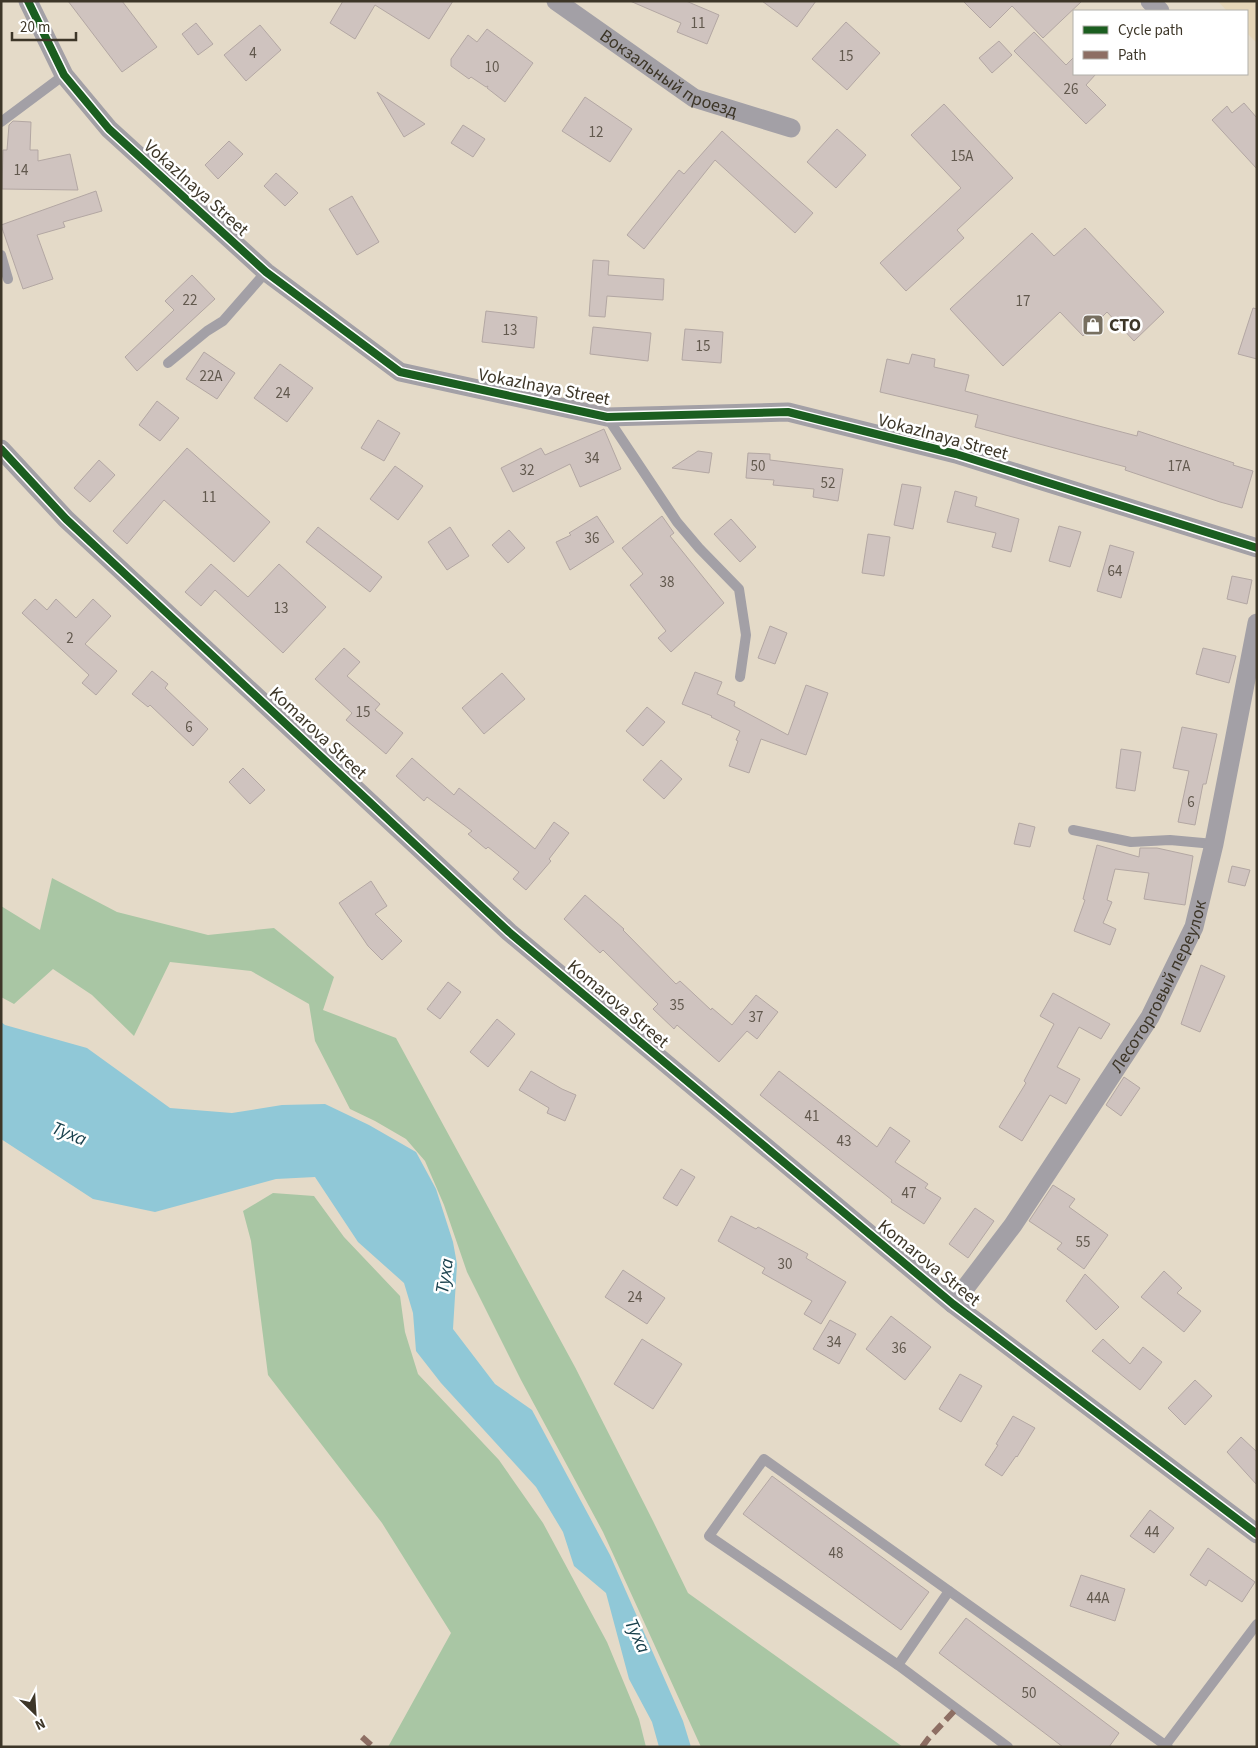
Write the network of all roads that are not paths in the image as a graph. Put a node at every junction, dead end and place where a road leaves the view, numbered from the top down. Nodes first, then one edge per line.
1 (28, 1) edge
2 (556, 1) edge
3 (1150, 1) edge
4 (1159, 10) edge
5 (64, 75) junction
6 (1, 122) edge
7 (791, 128) dead end
8 (1, 255) edge
9 (266, 272) junction
10 (8, 279) dead end
11 (168, 364) dead end
12 (607, 417) junction
13 (1, 449) edge
14 (1257, 548) edge
15 (1257, 623) edge
16 (740, 677) dead end
17 (1072, 830) dead end
18 (1214, 844) junction
19 (953, 1304) junction
20 (1257, 1534) edge
21 (949, 1591) junction
22 (1257, 1624) edge
23 (898, 1665) junction
24 (1166, 1746) edge
25 (1008, 1747) edge

1 - 5 street, Vokazlnaya Street
2 - 7 street, Вокзальный проезд
3 - 4 street
5 - 6 lane
5 - 9 street, Vokazlnaya Street
8 - 10 lane
9 - 11 lane
9 - 12 street, Vokazlnaya Street
12 - 14 street, Vokazlnaya Street
12 - 16 lane
13 - 19 street, Komarova Street
15 - 18 street, Лесоторговый переулок
17 - 18 lane
18 - 19 street, Лесоторговый переулок
19 - 20 street, Komarova Street
21 - 23 lane
21 - 23 lane
21 - 24 lane
22 - 24 lane
23 - 25 lane

